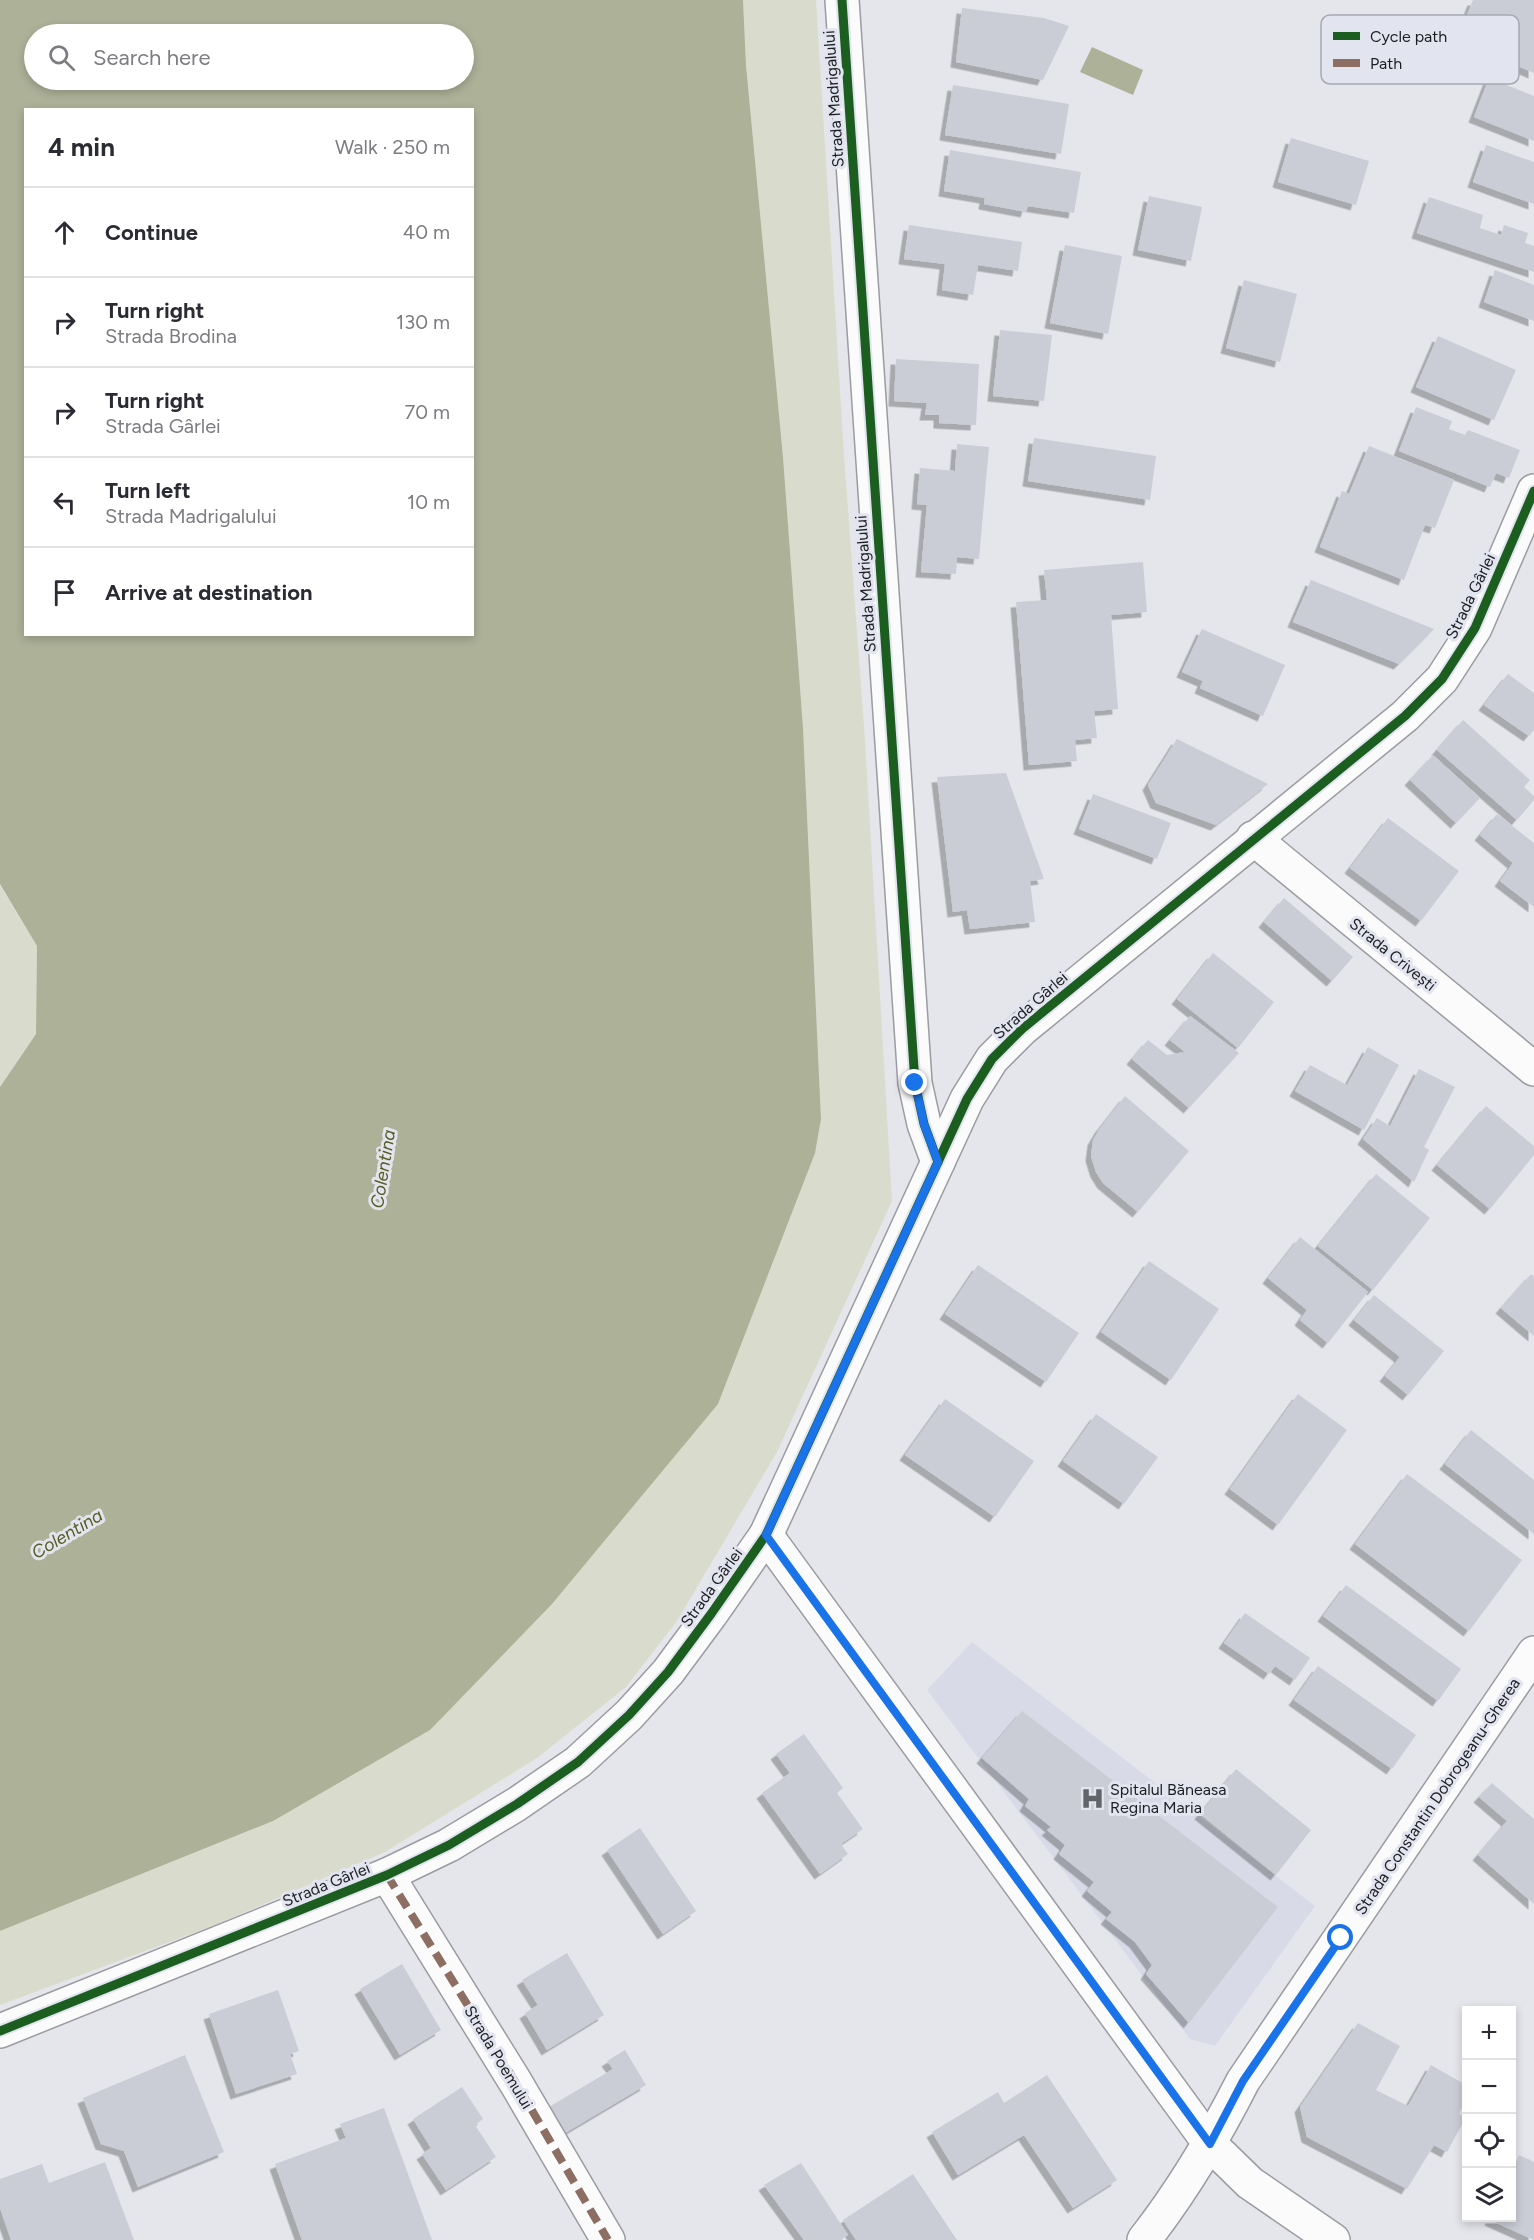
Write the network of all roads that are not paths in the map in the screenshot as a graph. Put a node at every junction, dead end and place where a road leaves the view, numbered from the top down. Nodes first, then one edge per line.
1 (842, 0) edge
2 (1534, 491) edge
3 (1253, 838) junction
4 (1534, 1069) edge
5 (938, 1162) junction
6 (766, 1535) junction
7 (1534, 1653) edge
8 (387, 1875) junction
9 (0, 2031) edge
10 (1210, 2144) junction
11 (608, 2240) edge
12 (1144, 2240) edge
13 (1333, 2240) edge

1 - 5 street, Strada Madrigalului
2 - 3 street, Strada Gârlei
3 - 4 street, Strada Crivești
3 - 5 street, Strada Gârlei
5 - 6 street, Strada Gârlei
6 - 8 street, Strada Gârlei
6 - 10 street
7 - 10 street, Strada Constantin Dobrogeanu-Gherea
8 - 9 street, Strada Gârlei
8 - 11 street, Strada Poemului
10 - 12 street, Strada Constantin Dobrogeanu-Gherea
10 - 13 street

